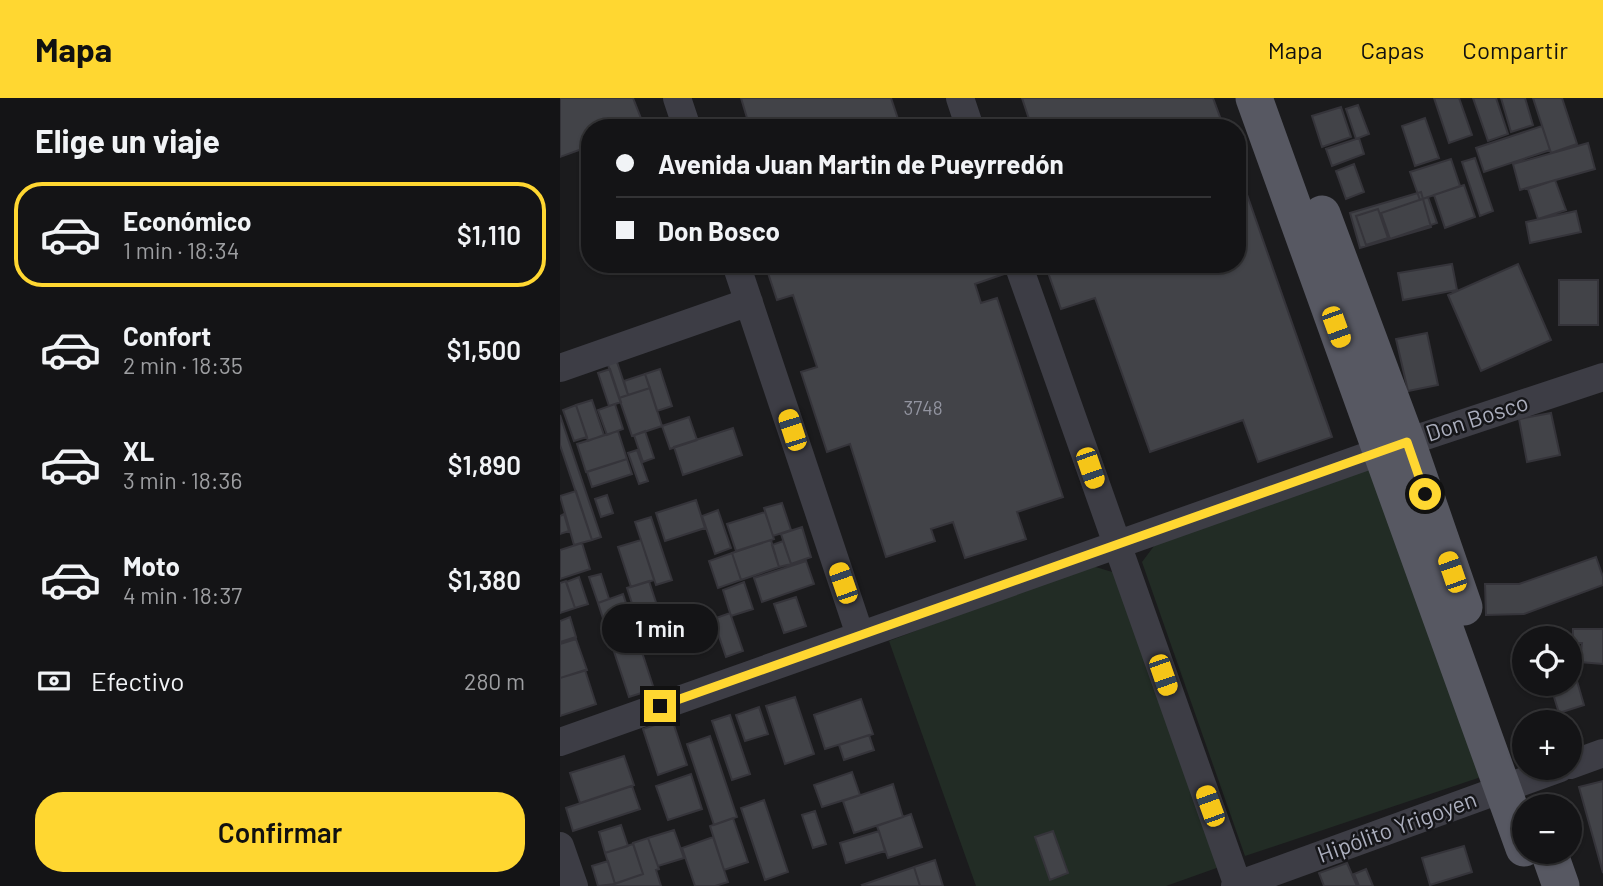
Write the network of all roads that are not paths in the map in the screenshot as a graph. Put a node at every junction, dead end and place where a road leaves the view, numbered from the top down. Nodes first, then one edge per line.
1 (677, 98) edge
2 (960, 98) edge
3 (1263, 99) edge
4 (684, 119) edge
5 (967, 119) edge
6 (739, 273) edge
7 (1021, 273) edge
8 (749, 302) junction
9 (560, 368) edge
10 (1603, 377) edge
11 (1394, 447) junction
12 (1116, 544) junction
13 (860, 635) junction
14 (560, 742) edge
15 (1603, 753) edge
16 (1582, 761) edge
17 (1540, 780) edge
18 (1519, 793) edge
19 (560, 846) edge
20 (1530, 864) edge
21 (1554, 864) edge
22 (575, 886) edge
23 (1237, 886) edge
24 (1538, 886) edge
25 (1562, 886) edge

1 - 4 street
2 - 5 street
3 - 11 main road
6 - 8 street
7 - 12 street
8 - 9 street
8 - 13 street
10 - 11 street, Don Bosco
11 - 12 street, Don Bosco
11 - 18 main road
12 - 13 street, Don Bosco
12 - 23 street
13 - 14 street, Don Bosco
15 - 16 street
17 - 18 street, Hipólito Yrigoyen
18 - 23 street, Hipólito Yrigoyen
19 - 22 street
20 - 24 main road
21 - 25 main road

